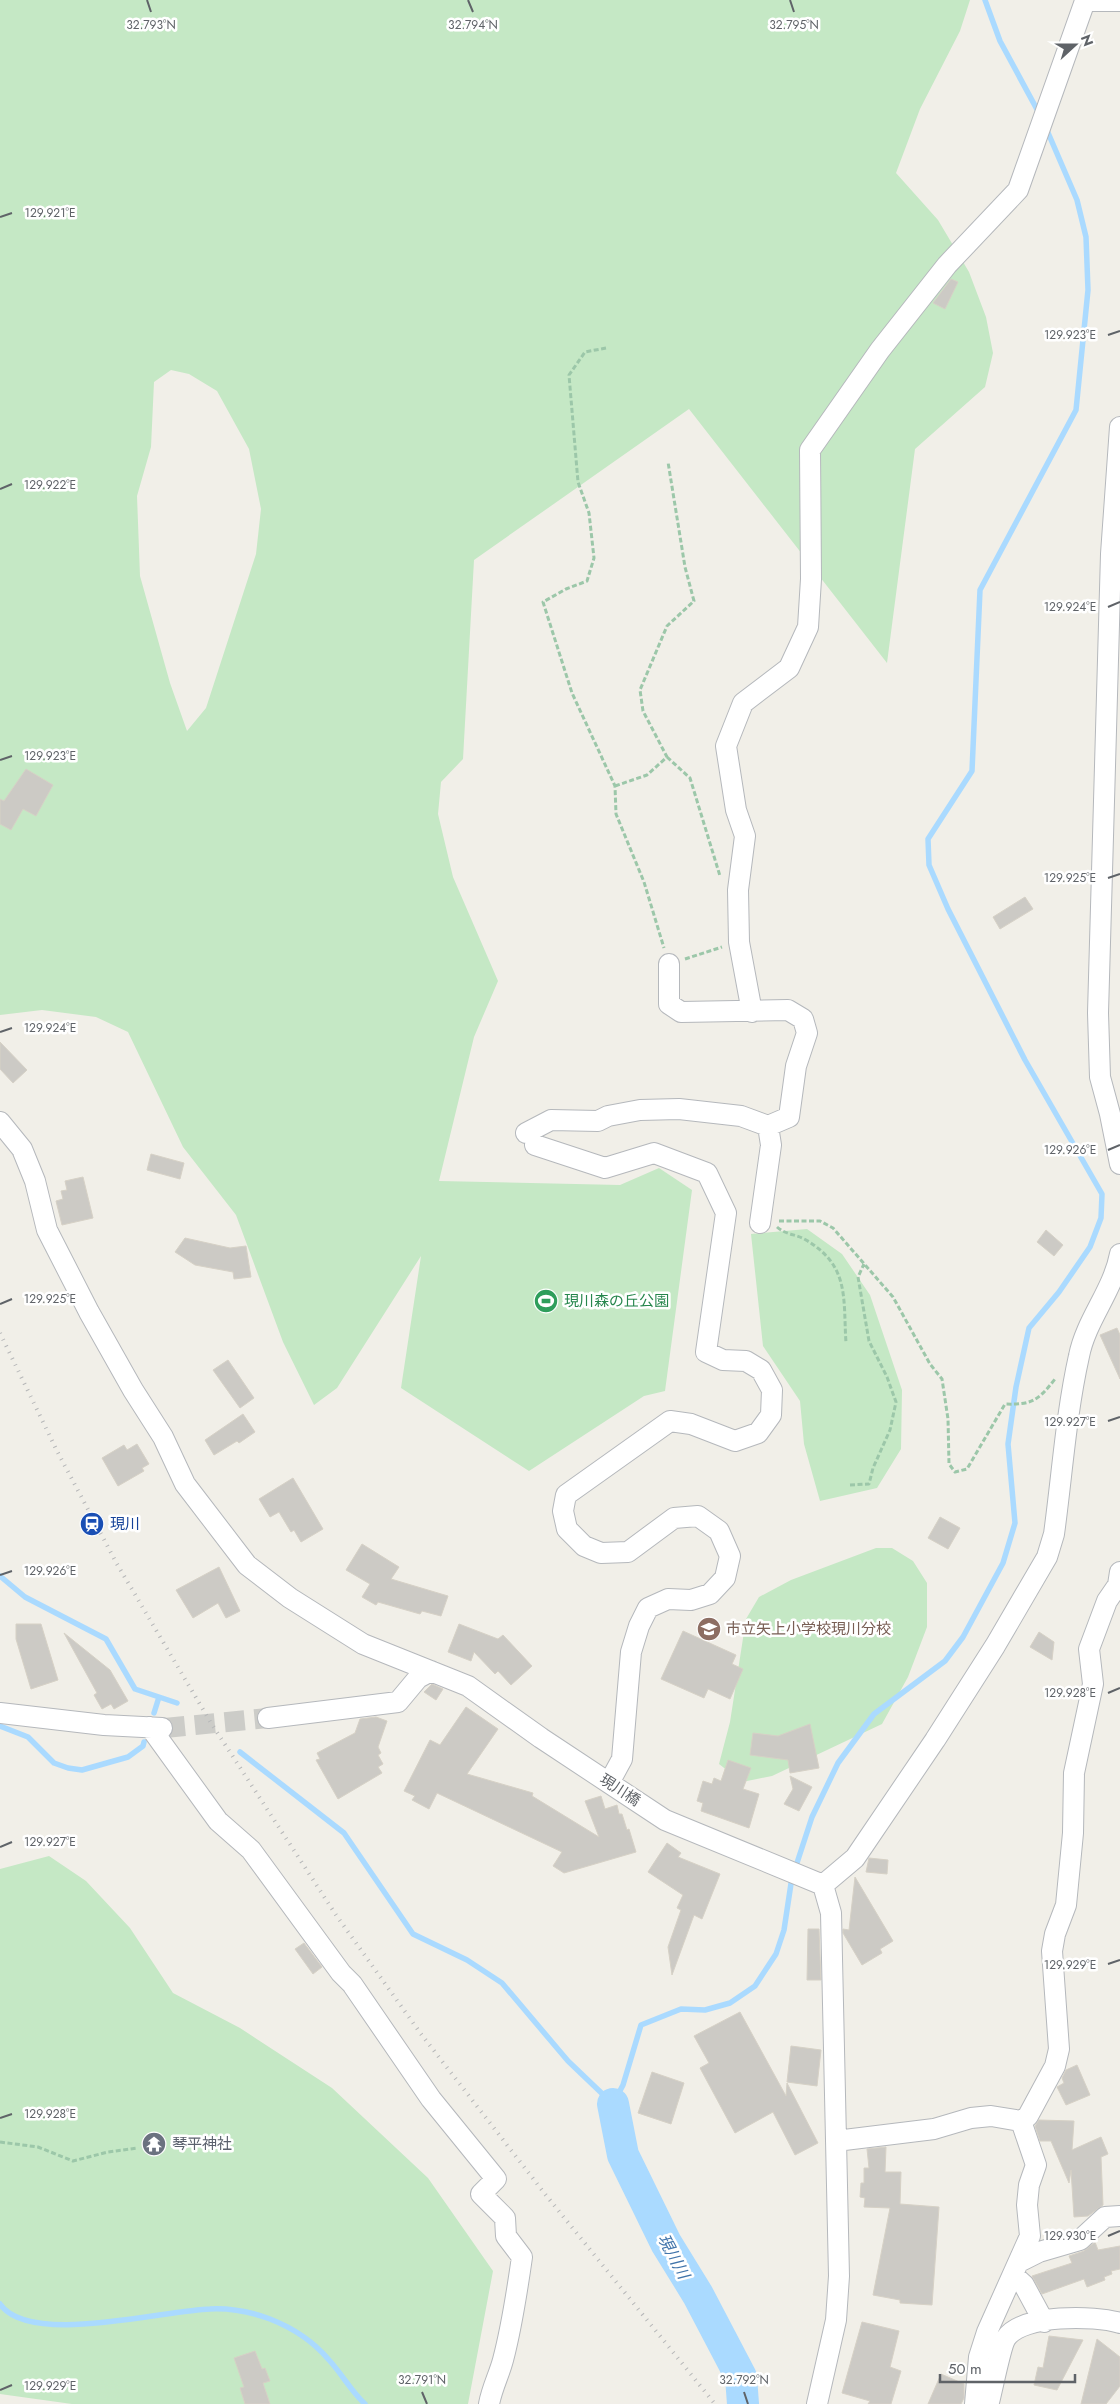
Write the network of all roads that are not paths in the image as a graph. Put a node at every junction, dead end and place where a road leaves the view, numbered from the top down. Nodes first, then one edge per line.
1 (1119, 1) edge
2 (1120, 427) edge
3 (1118, 492) edge
4 (669, 964) road end
5 (752, 1012) junction
6 (0, 1122) edge
7 (768, 1126) junction
8 (1120, 1164) edge
9 (760, 1223) dead end
10 (1120, 1254) edge
11 (1114, 1292) edge
12 (1120, 1572) edge
13 (431, 1671) junction
14 (0, 1713) edge
15 (268, 1718) tunnel mouth
16 (610, 1783) junction
17 (816, 1882) junction
18 (1021, 2121) junction
19 (836, 2141) junction
20 (1120, 2216) edge
21 (1016, 2268) junction
22 (1044, 2322) junction
23 (1120, 2323) edge
24 (489, 2404) edge
25 (817, 2404) edge
26 (976, 2404) edge

1 - 5 street
2 - 3 street
3 - 8 street
4 - 5 street
5 - 7 street
6 - 13 street, 現川橋
7 - 9 street
7 - 16 street
10 - 11 street
11 - 17 street
12 - 18 street
13 - 15 street
13 - 16 street, 現川橋
14 - 24 street
16 - 17 street, 現川橋
17 - 19 street
18 - 19 street
18 - 21 street
19 - 25 street
20 - 21 street
21 - 22 street
21 - 26 street
22 - 23 street
22 - 26 street

